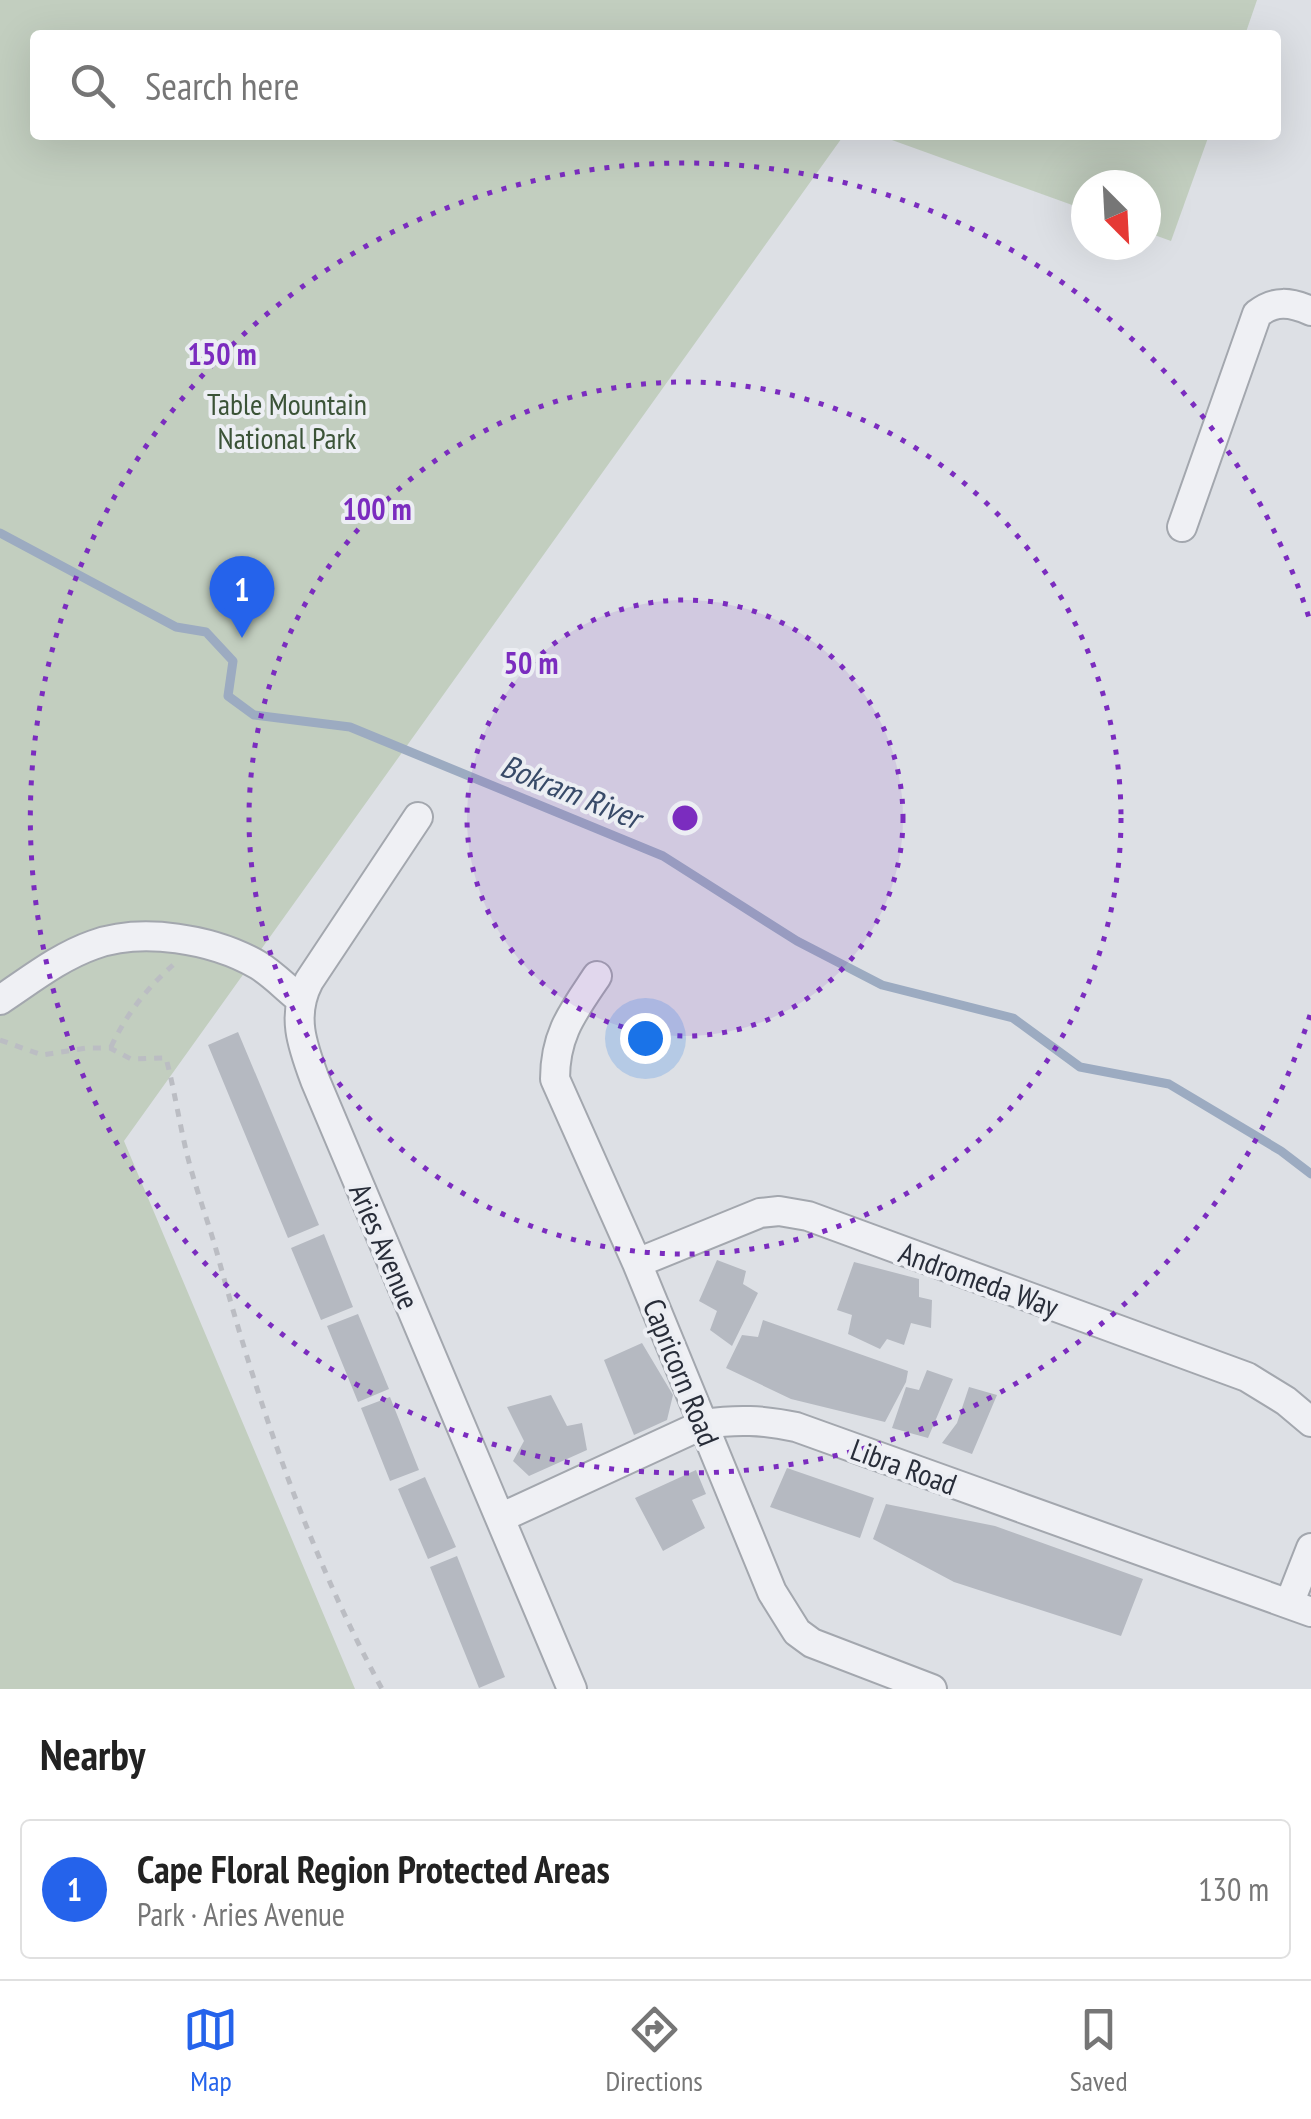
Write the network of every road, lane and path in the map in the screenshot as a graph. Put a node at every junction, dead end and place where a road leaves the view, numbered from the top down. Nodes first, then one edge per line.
1 (1311, 311) edge
2 (1182, 527) dead end
3 (418, 818) dead end
4 (198, 944) junction
5 (597, 976) dead end
6 (300, 999) junction
7 (0, 1000) edge
8 (0, 1040) edge
9 (110, 1048) junction
10 (637, 1263) junction
11 (1311, 1422) edge
12 (704, 1424) junction
13 (500, 1518) junction
14 (1311, 1548) edge
15 (1300, 1608) edge
16 (382, 1689) edge
17 (572, 1689) edge
18 (932, 1689) edge

1 - 2 street
3 - 6 street
4 - 6 street
4 - 7 street
4 - 9 path
5 - 10 street, Capricorn Road
6 - 13 street, Aries Avenue
8 - 9 path
9 - 16 path
10 - 11 street, Andromeda Way
10 - 12 street, Capricorn Road
12 - 13 street, Libra Road
12 - 15 street, Libra Road
12 - 18 street, Capricorn Road
13 - 17 street, Aries Avenue
14 - 15 street

